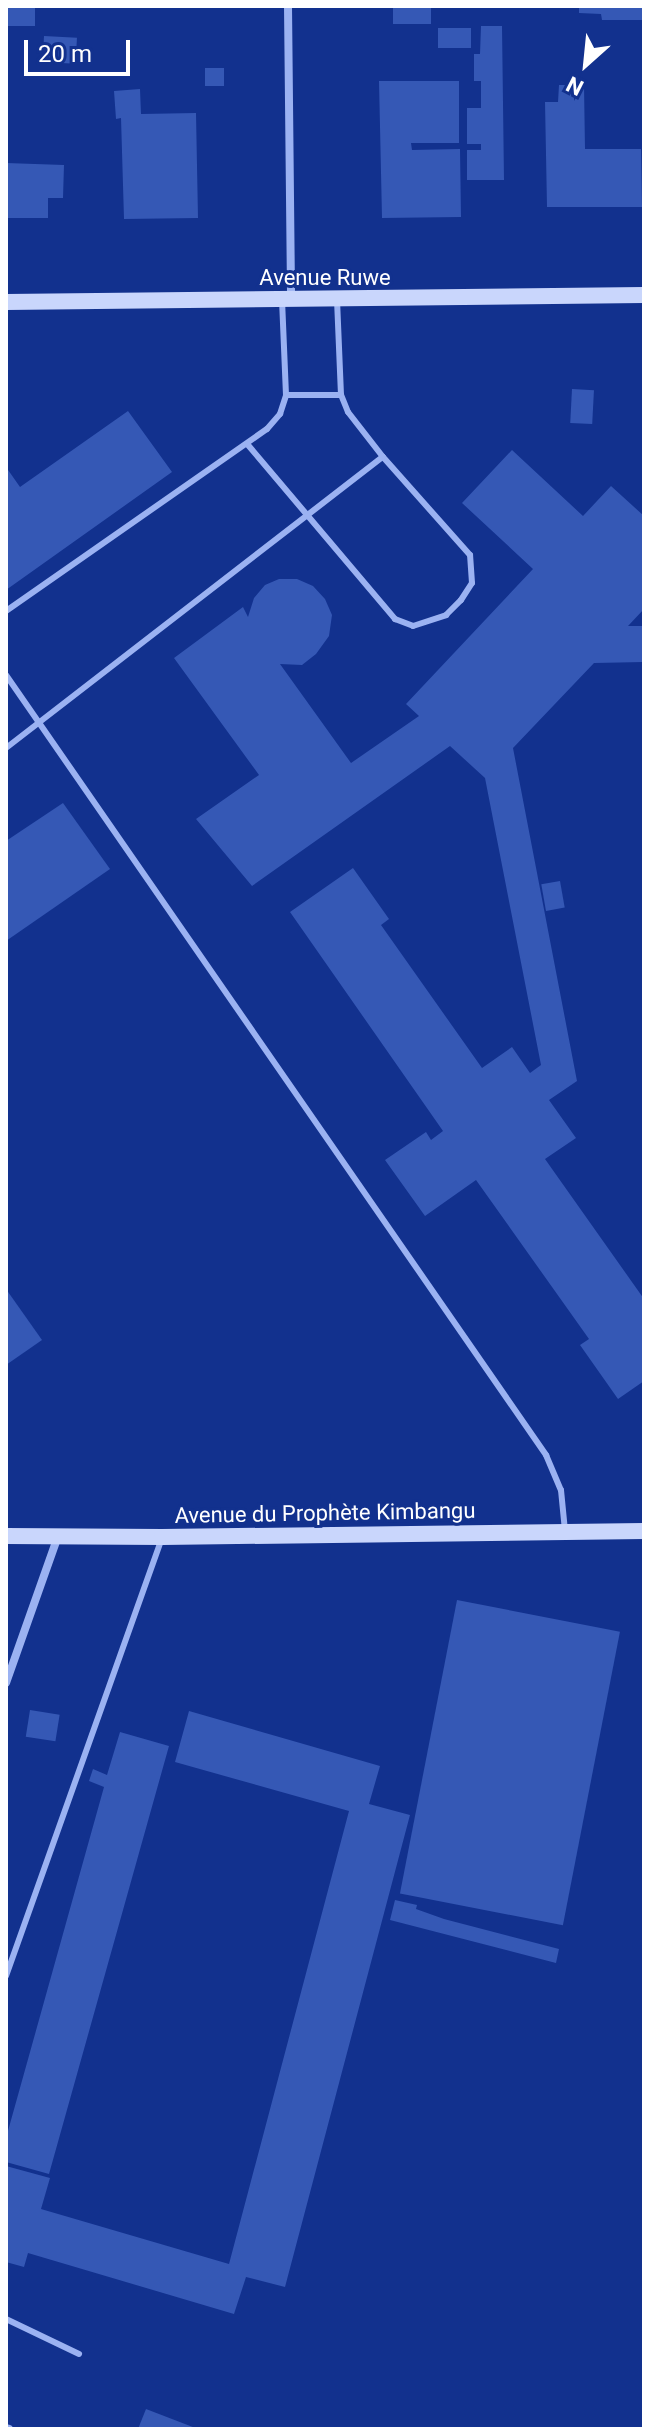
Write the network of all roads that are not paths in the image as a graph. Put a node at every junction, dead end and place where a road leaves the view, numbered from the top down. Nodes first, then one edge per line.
1 (288, 6) edge
2 (644, 295) edge
3 (286, 300) junction
4 (337, 300) junction
5 (6, 302) edge
6 (286, 395) junction
7 (341, 395) junction
8 (248, 445) junction
9 (383, 457) junction
10 (308, 515) junction
11 (6, 611) edge
12 (6, 675) edge
13 (41, 722) junction
14 (6, 748) edge
15 (565, 1531) junction
16 (644, 1531) edge
17 (58, 1535) junction
18 (6, 1536) edge
19 (162, 1537) junction
20 (6, 1683) edge
21 (6, 1976) edge
22 (6, 2319) edge
23 (79, 2354) dead end

1 - 3 street
2 - 4 street, Avenue Ruwe
3 - 4 street, Avenue Ruwe
3 - 5 street, Avenue Ruwe
3 - 6 lane
4 - 7 lane
6 - 7 lane
6 - 8 lane
7 - 9 lane
8 - 10 lane
8 - 11 lane
9 - 10 lane
9 - 10 lane
10 - 13 lane
12 - 13 lane
13 - 14 lane
13 - 15 lane
15 - 16 street, Avenue du Prophète Kimbangu
15 - 19 street, Avenue du Prophète Kimbangu
17 - 18 street, Avenue du Prophète Kimbangu
17 - 19 street, Avenue du Prophète Kimbangu
17 - 20 street
19 - 21 lane
22 - 23 lane

